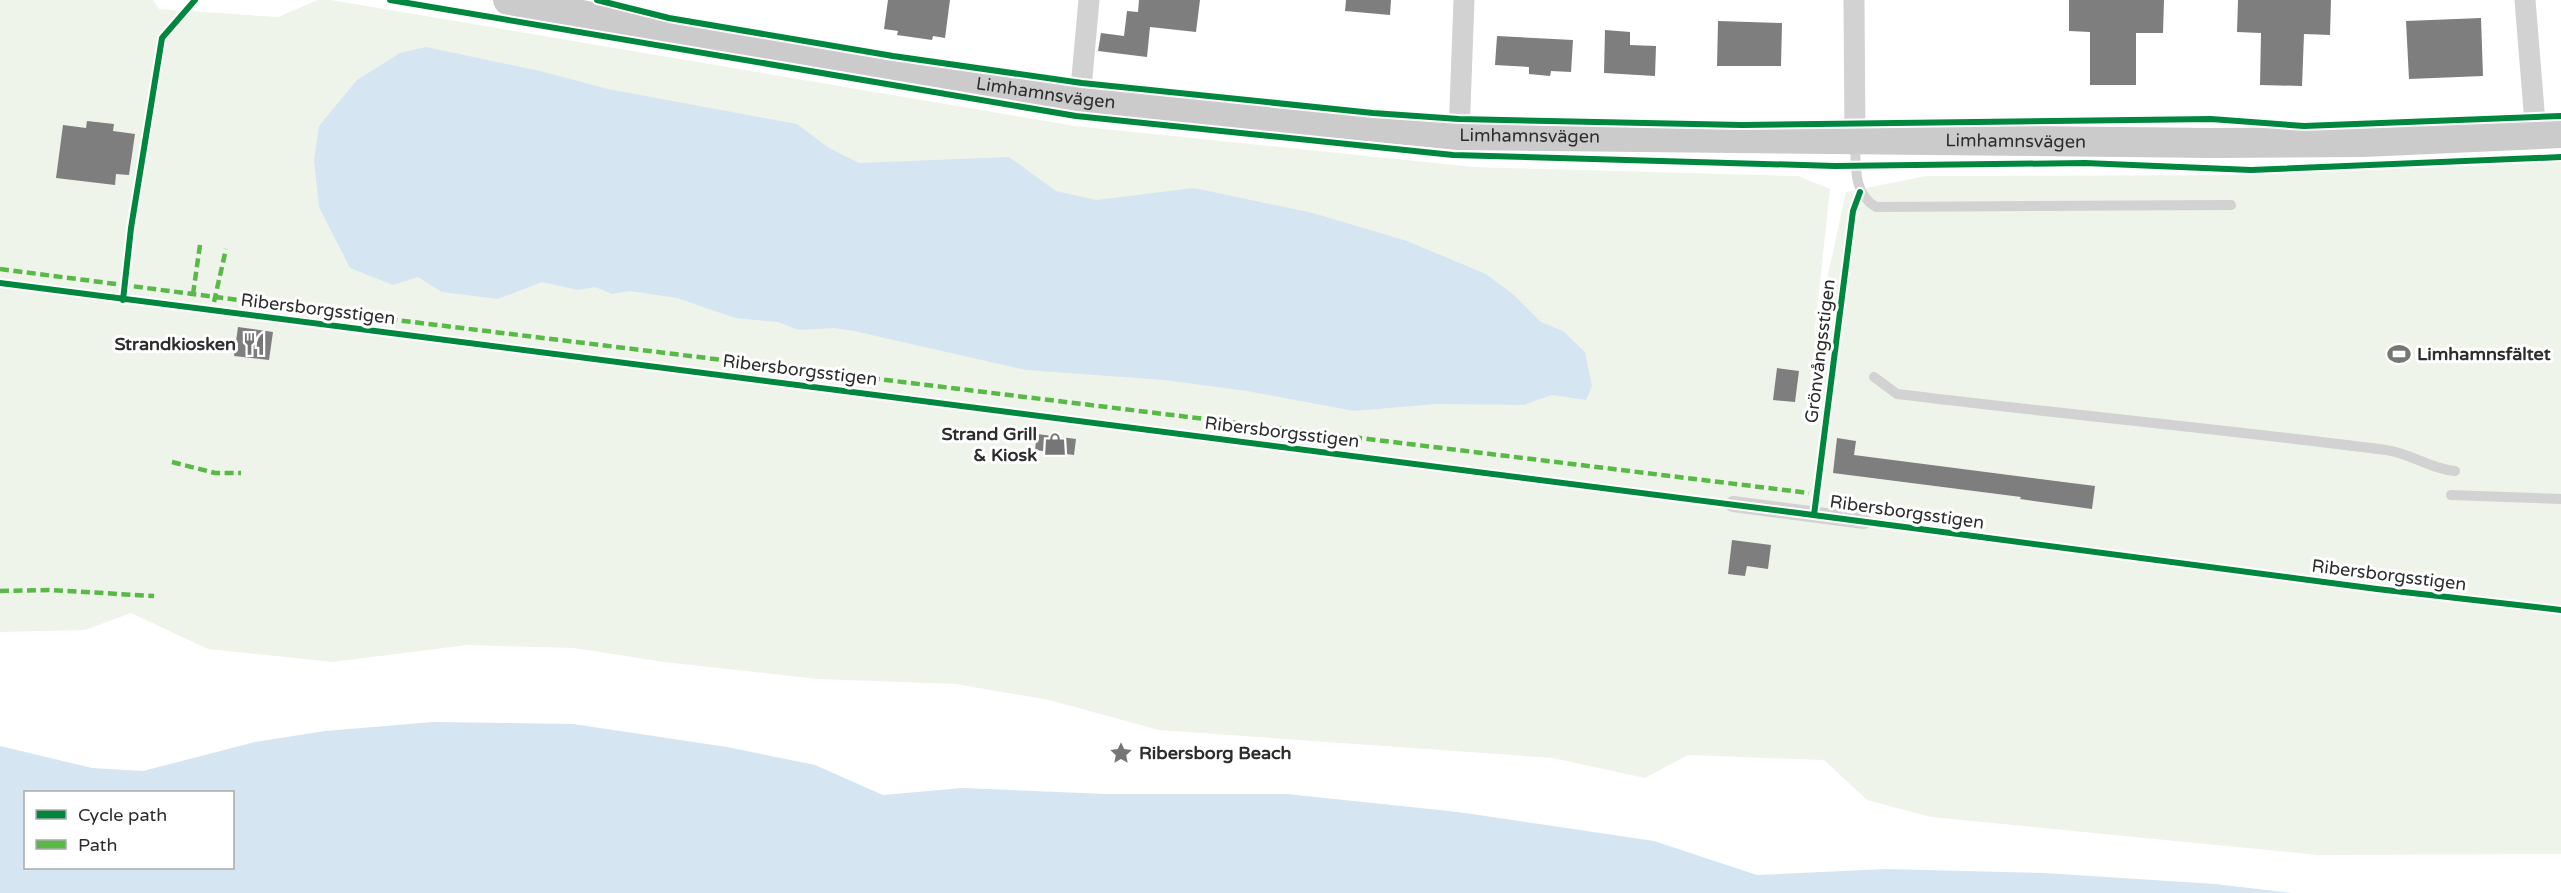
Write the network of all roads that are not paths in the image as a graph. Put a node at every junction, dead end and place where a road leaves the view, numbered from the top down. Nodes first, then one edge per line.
1 (508, 0) edge
2 (1089, 0) edge
3 (1464, 0) edge
4 (1854, 0) edge
5 (2525, 0) edge
6 (1080, 99) junction
7 (2548, 134) edge
8 (1459, 135) junction
9 (1855, 141) junction
10 (2231, 205) dead end
11 (1874, 377) dead end
12 (2455, 471) dead end
13 (2451, 495) dead end
14 (2561, 499) edge
15 (1733, 504) dead end
16 (1864, 521) dead end

1 - 6 main road, Limhamnsvägen
2 - 6 street
3 - 8 street
4 - 9 street
5 - 7 street
6 - 8 main road, Limhamnsvägen
7 - 9 main road, Limhamnsvägen
8 - 9 main road, Limhamnsvägen
9 - 10 lane
11 - 12 lane
13 - 14 lane
15 - 16 street, Ribersborgsstigen

